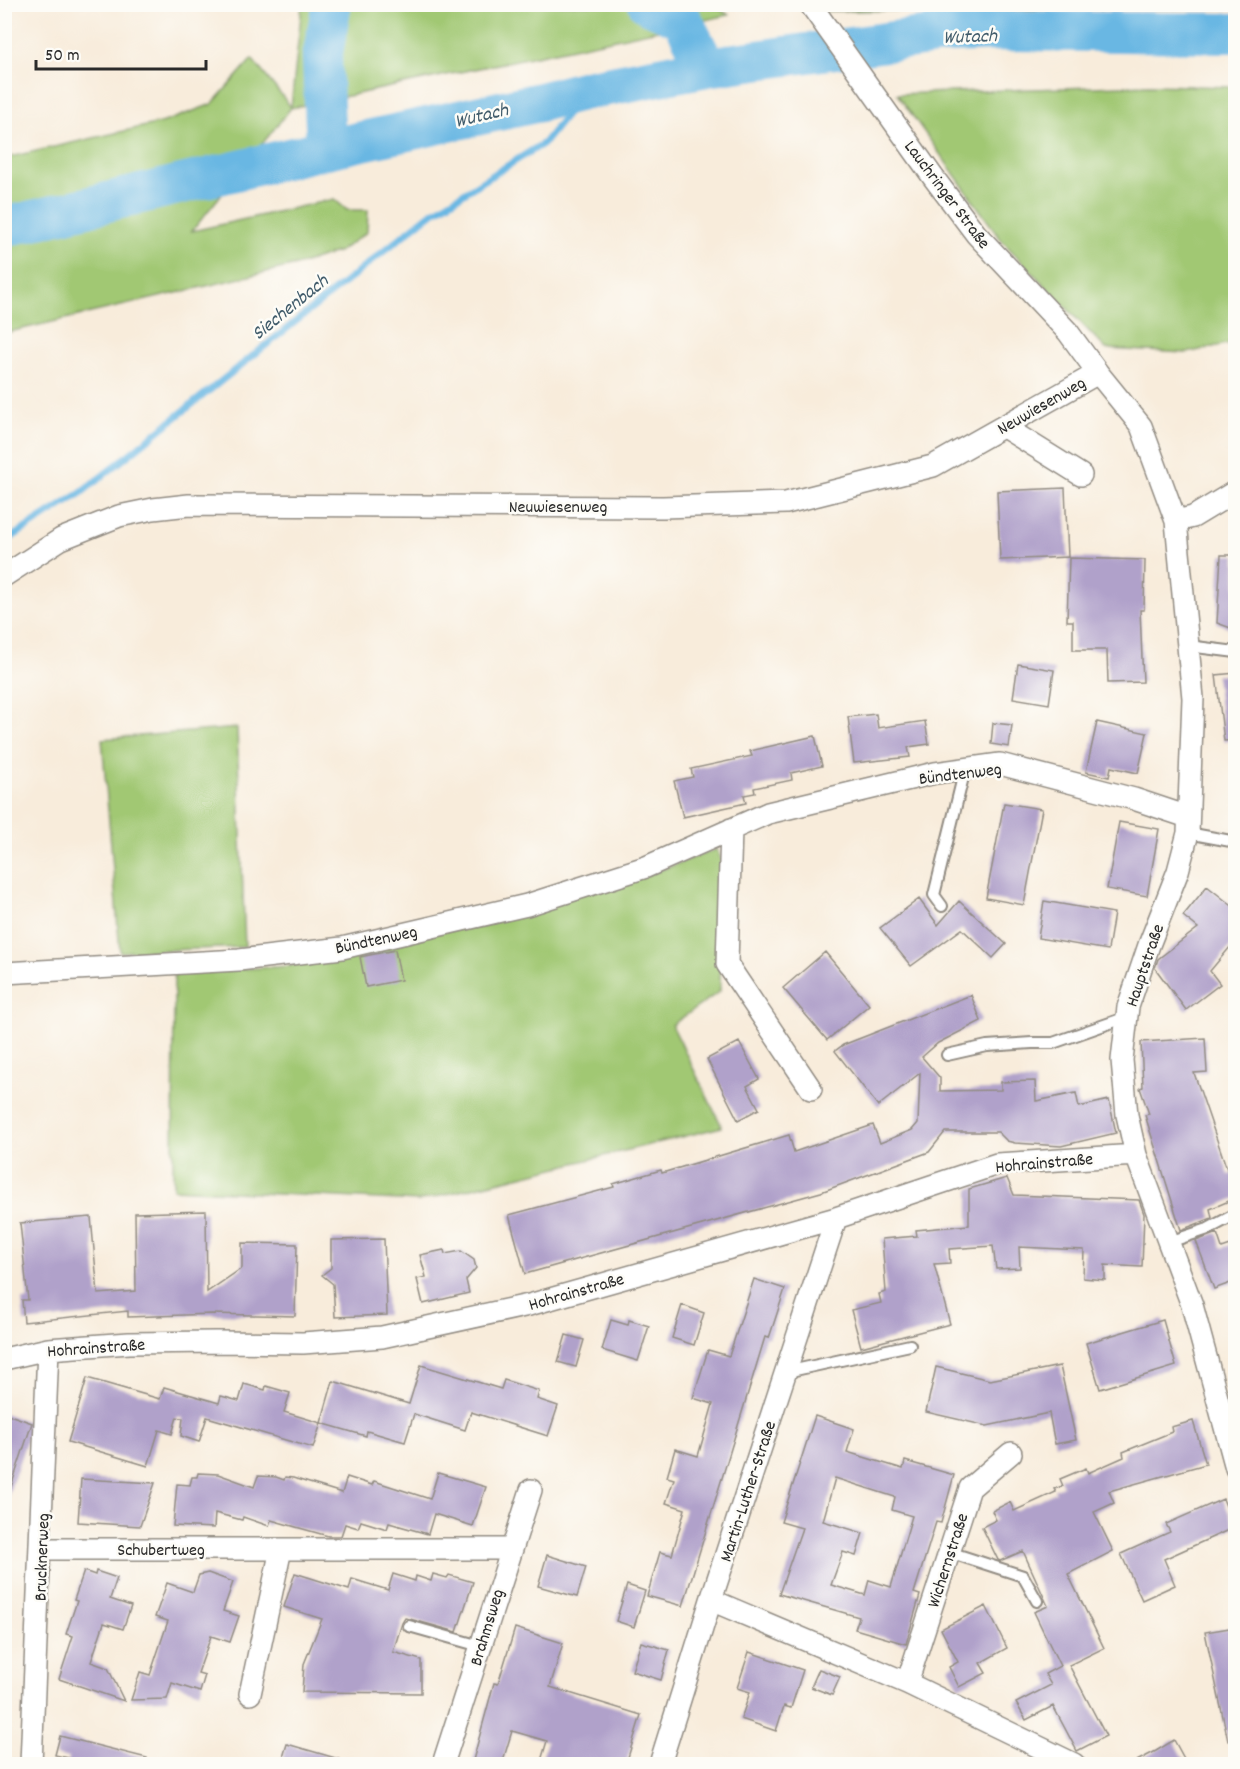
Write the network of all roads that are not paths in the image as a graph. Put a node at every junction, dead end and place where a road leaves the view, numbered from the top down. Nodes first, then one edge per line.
1 (810, 4) edge
2 (1098, 373) junction
3 (1004, 427) junction
4 (1081, 475) dead end
5 (1236, 491) edge
6 (1176, 521) junction
7 (4, 576) edge
8 (1188, 646) junction
9 (1236, 652) edge
10 (965, 769) junction
11 (1188, 825) junction
12 (731, 829) junction
13 (1236, 842) edge
14 (942, 906) dead end
15 (4, 972) edge
16 (1127, 1017) junction
17 (947, 1055) dead end
18 (811, 1089) dead end
19 (1136, 1155) junction
20 (1236, 1215) edge
21 (836, 1218) junction
22 (1169, 1242) junction
23 (910, 1345) dead end
24 (48, 1349) junction
25 (4, 1359) edge
26 (786, 1372) junction
27 (1011, 1453) dead end
28 (1236, 1468) edge
29 (531, 1490) dead end
30 (41, 1549) junction
31 (281, 1549) junction
32 (511, 1549) junction
33 (949, 1552) junction
34 (711, 1600) junction
35 (1037, 1601) dead end
36 (410, 1626) dead end
37 (480, 1646) junction
38 (907, 1683) junction
39 (249, 1694) dead end
40 (32, 1764) edge
41 (443, 1764) edge
42 (660, 1764) edge
43 (1074, 1764) edge

1 - 2 street, Lauchringer Straße
2 - 3 street, Neuwiesenweg
2 - 6 street, Hauptstraße
3 - 4 street
3 - 7 street, Neuwiesenweg
5 - 6 street
6 - 8 street, Hauptstraße
8 - 9 lane
8 - 11 street, Hauptstraße
10 - 11 street, Bündtenweg
10 - 12 street, Bündtenweg
10 - 14 lane
11 - 13 lane
11 - 16 street, Hauptstraße
12 - 15 street, Bündtenweg
12 - 18 street
16 - 17 lane
16 - 19 street, Hauptstraße
19 - 21 street, Hohrainstraße
19 - 22 street, Hauptstraße
20 - 22 lane
21 - 24 street, Hohrainstraße
21 - 26 street, Martin-Luther-Straße
22 - 28 street, Hauptstraße
23 - 26 lane
24 - 25 street, Hohrainstraße
24 - 30 street, Brucknerweg
26 - 34 street, Martin-Luther-Straße
27 - 33 street, Wichernstraße
29 - 32 street, Brahmsweg
30 - 31 street, Schubertweg
30 - 40 street, Brucknerweg
31 - 32 street, Schubertweg
31 - 39 street
32 - 37 street, Brahmsweg
33 - 35 lane
33 - 38 street, Wichernstraße
34 - 38 street
34 - 42 street, Martin-Luther-Straße
36 - 37 lane
37 - 41 street, Brahmsweg
38 - 43 street

